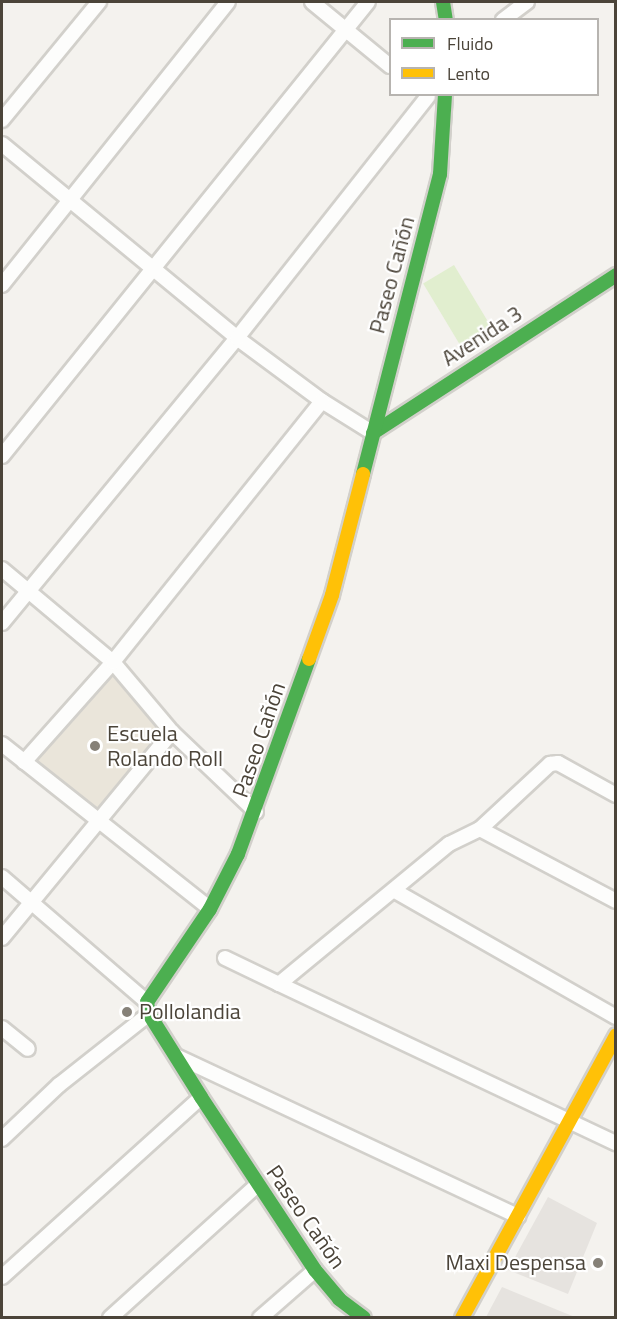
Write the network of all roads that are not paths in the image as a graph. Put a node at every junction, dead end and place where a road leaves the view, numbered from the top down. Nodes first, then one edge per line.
1 (99, 2) edge
2 (228, 2) edge
3 (312, 2) edge
4 (368, 2) edge
5 (443, 2) edge
6 (527, 2) edge
7 (446, 18) edge
8 (506, 18) edge
9 (345, 29) junction
10 (389, 65) edge
11 (426, 96) edge
12 (430, 96) edge
13 (445, 101) edge
14 (2, 120) edge
15 (2, 144) edge
16 (69, 201) junction
17 (154, 266) junction
18 (615, 275) edge
19 (2, 285) edge
20 (237, 338) junction
21 (322, 401) junction
22 (373, 432) junction
23 (2, 456) edge
24 (2, 569) edge
25 (30, 592) junction
26 (2, 622) edge
27 (113, 662) junction
28 (172, 732) junction
29 (2, 744) edge
30 (24, 762) junction
31 (615, 795) edge
32 (256, 812) junction
33 (98, 821) junction
34 (480, 829) junction
35 (2, 877) edge
36 (395, 891) junction
37 (615, 902) edge
38 (27, 903) junction
39 (210, 909) junction
40 (2, 938) edge
41 (225, 958) dead end
42 (279, 984) junction
43 (148, 1008) junction
44 (615, 1017) edge
45 (2, 1028) edge
46 (615, 1035) edge
47 (28, 1049) dead end
48 (176, 1056) junction
49 (201, 1097) junction
50 (569, 1122) junction
51 (2, 1139) edge
52 (615, 1143) edge
53 (257, 1185) junction
54 (518, 1216) junction
55 (315, 1270) junction
56 (2, 1277) edge
57 (110, 1317) edge
58 (260, 1317) edge
59 (364, 1317) edge
60 (462, 1317) edge

1 - 14 street
2 - 16 street
3 - 9 street
4 - 9 street
5 - 7 street
6 - 8 street
9 - 10 street
9 - 17 street
11 - 20 street
12 - 13 street
13 - 22 street, Paseo Cañón
15 - 16 street
16 - 17 street
16 - 19 street
17 - 20 street
17 - 23 street
18 - 22 street, Avenida 3
20 - 21 street
20 - 25 street
21 - 22 street
21 - 27 street
22 - 32 street, Paseo Cañón
24 - 25 street
25 - 26 street
25 - 27 street
27 - 28 street
27 - 30 street
28 - 32 street
28 - 33 street
29 - 30 street
30 - 33 street
31 - 34 street
32 - 39 street, Paseo Cañón
33 - 38 street
33 - 39 street
34 - 36 street
34 - 37 street
35 - 38 street
36 - 42 street
36 - 44 street
38 - 40 street
38 - 43 street
39 - 43 street, Paseo Cañón
41 - 42 street
42 - 50 street
43 - 48 street, Paseo Cañón
43 - 51 street
45 - 47 street
46 - 50 street
48 - 49 street, Paseo Cañón
48 - 54 street
49 - 53 street, Paseo Cañón
49 - 56 street
50 - 52 street
50 - 54 street
53 - 55 street, Paseo Cañón
53 - 57 street
54 - 60 street
55 - 58 street
55 - 59 street, Paseo Cañón

